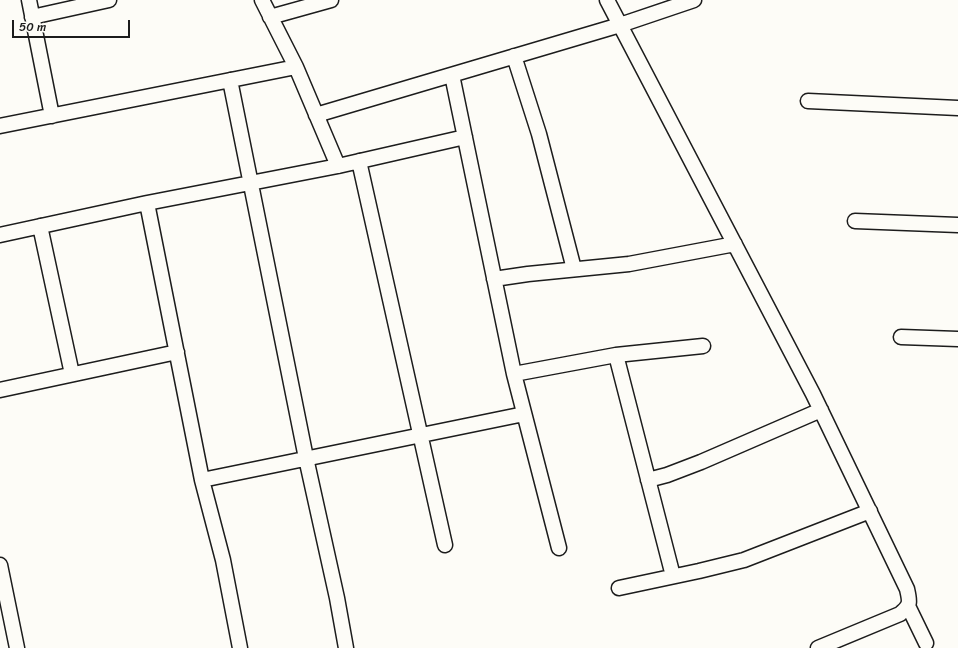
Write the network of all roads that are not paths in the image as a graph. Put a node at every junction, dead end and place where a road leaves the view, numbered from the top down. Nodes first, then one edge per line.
1 (29, 0) edge
2 (109, 0) edge
3 (262, 0) edge
4 (331, 0) edge
5 (607, 0) edge
6 (694, 0) edge
7 (32, 17) junction
8 (270, 17) junction
9 (620, 25) junction
10 (514, 56) junction
11 (296, 67) junction
12 (452, 75) junction
13 (230, 80) junction
14 (808, 101) dead end
15 (958, 108) edge
16 (316, 115) junction
17 (52, 116) junction
18 (0, 126) edge
19 (465, 137) junction
20 (359, 161) junction
21 (338, 166) junction
22 (252, 182) junction
23 (146, 202) junction
24 (855, 221) dead end
25 (958, 224) edge
26 (40, 226) junction
27 (0, 235) edge
28 (735, 244) junction
29 (574, 269) junction
30 (494, 279) junction
31 (901, 337) dead end
32 (958, 339) edge
33 (703, 346) dead end
34 (177, 352) junction
35 (616, 355) junction
36 (72, 374) junction
37 (514, 374) junction
38 (0, 390) edge
39 (821, 410) junction
40 (524, 414) junction
41 (420, 435) junction
42 (306, 458) junction
43 (202, 480) junction
44 (648, 480) junction
45 (870, 511) junction
46 (445, 545) dead end
47 (559, 548) dead end
48 (0, 565) edge
49 (674, 576) junction
50 (619, 588) dead end
51 (908, 608) junction
52 (926, 643) dead end
53 (17, 648) edge
54 (240, 648) edge
55 (346, 648) edge
56 (818, 648) edge

1 - 7 street
2 - 7 street
3 - 8 street
4 - 8 street
5 - 9 street
6 - 9 street
7 - 17 street
8 - 11 street
9 - 10 street
9 - 28 street
10 - 12 street
10 - 29 street
11 - 13 street
11 - 16 street
12 - 16 street
12 - 19 street
13 - 17 street
13 - 22 street
14 - 15 street
16 - 21 street
17 - 18 street
19 - 20 street
19 - 30 street
20 - 21 street
20 - 41 street
21 - 22 street
22 - 23 street
22 - 42 street
23 - 26 street
23 - 34 street
24 - 25 street
26 - 27 street
26 - 36 street
28 - 29 street
28 - 39 street
29 - 30 street
30 - 37 street
31 - 32 street
33 - 35 street
34 - 36 street
34 - 43 street
35 - 37 street
35 - 44 street
36 - 38 street
37 - 40 street
39 - 44 street
39 - 45 street
40 - 41 street
40 - 47 street
41 - 42 street
41 - 46 street
42 - 43 street
42 - 55 street
43 - 54 street
44 - 49 street
45 - 49 street
45 - 51 street
48 - 53 street
49 - 50 street
51 - 52 street
51 - 56 street

